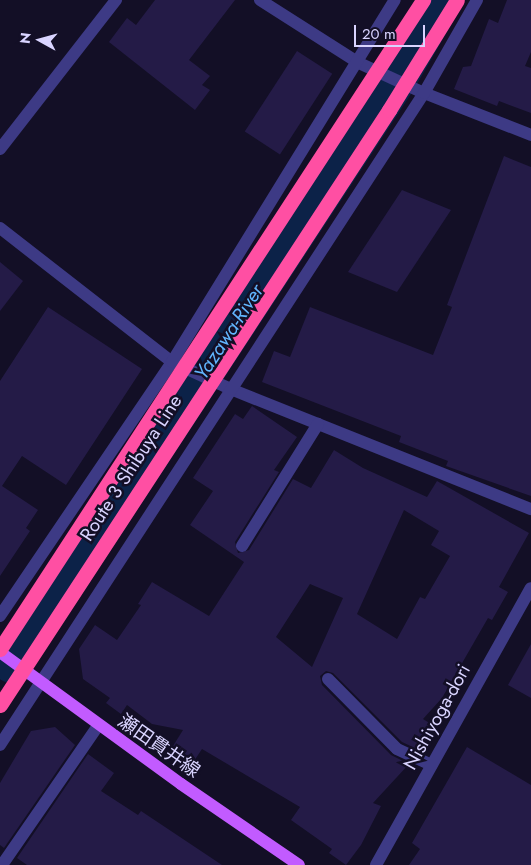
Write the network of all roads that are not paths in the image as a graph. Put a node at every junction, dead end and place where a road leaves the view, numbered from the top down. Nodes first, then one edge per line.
1 (116, 0) edge
2 (260, 0) edge
3 (396, 0) edge
4 (423, 0) edge
5 (457, 0) edge
6 (477, 0) edge
7 (359, 63) junction
8 (424, 93) junction
9 (531, 135) edge
10 (0, 149) edge
11 (0, 228) edge
12 (172, 362) junction
13 (233, 390) junction
14 (318, 424) junction
15 (531, 510) edge
16 (242, 546) dead end
17 (531, 588) edge
18 (0, 616) edge
19 (0, 650) edge
20 (328, 680) dead end
21 (40, 684) junction
22 (0, 705) edge
23 (98, 726) junction
24 (0, 746) edge
25 (431, 765) junction
26 (2, 865) edge
27 (299, 865) edge
28 (376, 865) edge

1 - 10 street
2 - 7 street
3 - 7 street
4 - 19 highway, Route 3 Shibuya Line, bridge
5 - 22 highway, Route 3 Shibuya Line, bridge
6 - 8 street
7 - 8 street
7 - 12 street
8 - 9 street
8 - 13 street
11 - 12 street
12 - 13 street
12 - 18 street
13 - 14 street
13 - 21 street
14 - 15 street
14 - 16 street
17 - 25 street, Nishiyoga-dori
19 - 21 main road, 瀬田貫井線
20 - 25 street
21 - 23 main road, 瀬田貫井線
21 - 24 street
23 - 26 street
23 - 27 main road, 瀬田貫井線
25 - 28 street, Nishiyoga-dori

